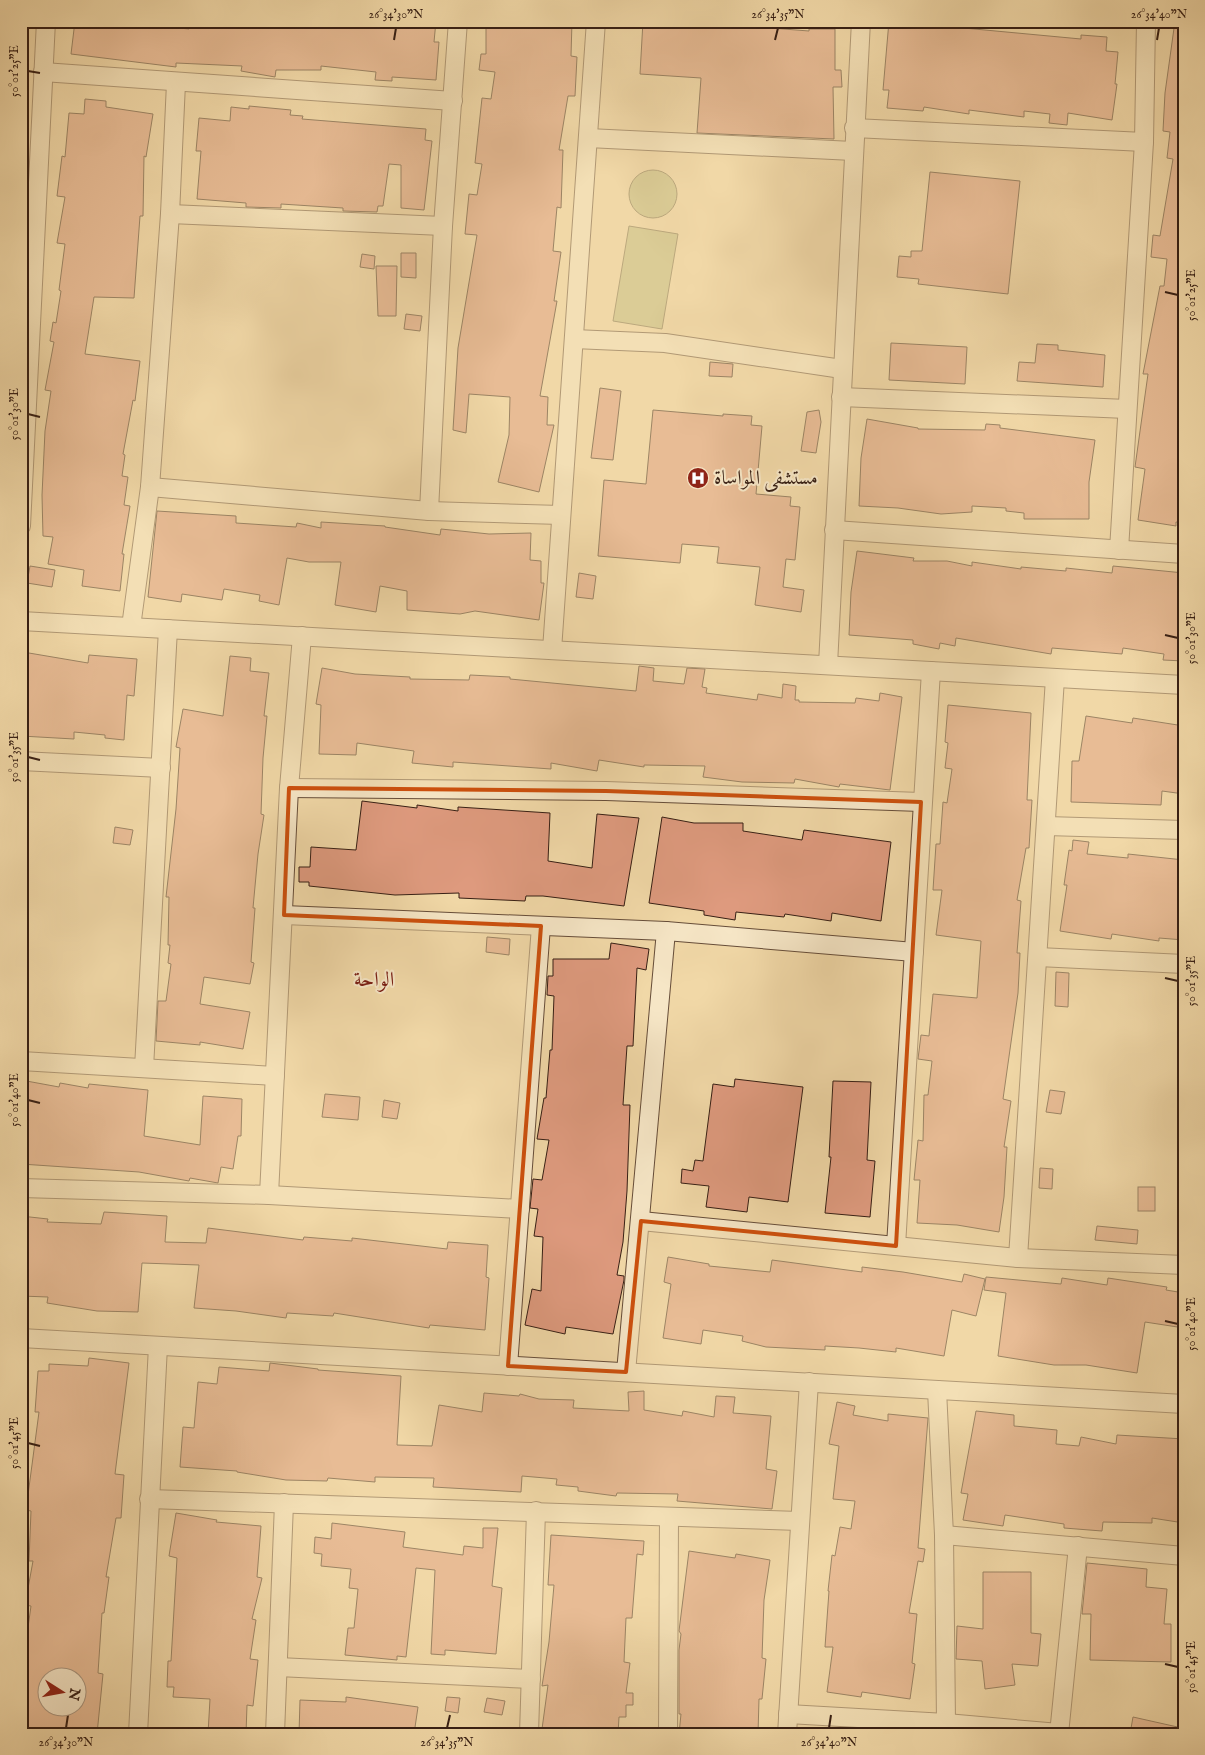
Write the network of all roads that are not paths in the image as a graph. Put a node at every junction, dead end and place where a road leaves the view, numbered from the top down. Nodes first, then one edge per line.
1 (46, 21) edge
2 (458, 21) edge
3 (596, 21) edge
4 (861, 21) edge
5 (1146, 21) edge
6 (43, 72) junction
7 (176, 83) junction
8 (453, 101) junction
9 (854, 128) junction
10 (588, 138) junction
11 (1144, 142) junction
12 (853, 151) junction
13 (170, 214) junction
14 (443, 226) junction
15 (574, 339) junction
16 (842, 369) junction
17 (841, 397) junction
18 (1128, 409) junction
19 (23, 475) edge
20 (150, 487) junction
21 (429, 511) junction
22 (561, 515) junction
23 (21, 526) edge
24 (834, 530) junction
25 (1119, 550) junction
26 (1184, 554) edge
27 (21, 621) edge
28 (131, 627) junction
29 (168, 629) junction
30 (302, 636) junction
31 (552, 650) junction
32 (828, 666) junction
33 (931, 671) junction
34 (1055, 678) junction
35 (1184, 685) edge
36 (21, 761) edge
37 (160, 768) junction
38 (289, 788) junction
39 (921, 802) junction
40 (1046, 826) junction
41 (1184, 830) edge
42 (284, 915) junction
43 (541, 926) junction
44 (666, 931) junction
45 (914, 952) junction
46 (1038, 957) junction
47 (1184, 964) edge
48 (21, 1061) edge
49 (144, 1068) junction
50 (275, 1076) junction
51 (21, 1188) edge
52 (268, 1195) junction
53 (520, 1209) junction
54 (641, 1222) junction
55 (896, 1246) junction
56 (1018, 1258) junction
57 (1184, 1265) edge
58 (21, 1338) edge
59 (158, 1346) junction
60 (508, 1366) junction
61 (626, 1372) junction
62 (809, 1382) junction
63 (937, 1390) junction
64 (1184, 1404) edge
65 (149, 1499) junction
66 (284, 1503) junction
67 (536, 1511) junction
68 (669, 1517) junction
69 (799, 1521) junction
70 (944, 1535) junction
71 (1078, 1546) junction
72 (1184, 1556) edge
73 (278, 1667) junction
74 (531, 1679) junction
75 (788, 1714) junction
76 (946, 1723) junction
77 (138, 1734) edge
78 (275, 1734) edge
79 (529, 1734) edge
80 (668, 1734) edge
81 (787, 1734) edge
82 (1059, 1734) edge

1 - 6 street
2 - 8 street
3 - 10 street
4 - 9 street
5 - 11 street
6 - 7 street
6 - 19 street
7 - 8 street
7 - 13 street
8 - 14 street
9 - 11 street
9 - 12 street
10 - 12 street
10 - 15 street
11 - 18 street
12 - 16 street
13 - 14 street
13 - 20 street
14 - 21 street
15 - 16 street
15 - 22 street
16 - 17 street
17 - 18 street
17 - 24 street
18 - 25 street
19 - 23 street
20 - 21 street
20 - 28 street
21 - 22 street
22 - 31 street
24 - 25 street
24 - 32 street
25 - 26 street
27 - 28 street
28 - 29 street
29 - 30 street
29 - 37 street
30 - 31 street
30 - 38 street
31 - 32 street
32 - 33 street
33 - 34 street
33 - 39 street
34 - 35 street
34 - 40 street
36 - 37 street
37 - 49 street
38 - 39 street
38 - 42 street
39 - 45 street
40 - 41 street
40 - 46 street
42 - 43 street
42 - 50 street
43 - 44 street
43 - 53 street
44 - 45 street
44 - 54 street
45 - 55 street
46 - 47 street
46 - 56 street
48 - 49 street
49 - 50 street
50 - 52 street
51 - 52 street
52 - 53 street
53 - 60 street
54 - 55 street
54 - 61 street
55 - 56 street
56 - 57 street
58 - 59 street
59 - 60 street
59 - 65 street
60 - 61 street
61 - 62 street
62 - 63 street
62 - 69 street
63 - 64 street
63 - 70 street
65 - 66 street
65 - 77 street
66 - 67 street
66 - 73 street
67 - 68 street
67 - 74 street
68 - 69 street
68 - 80 street
69 - 75 street
70 - 71 street
70 - 76 street
71 - 72 street
71 - 82 street
73 - 74 street
73 - 78 street
74 - 79 street
75 - 76 street
75 - 81 street
76 - 82 street

